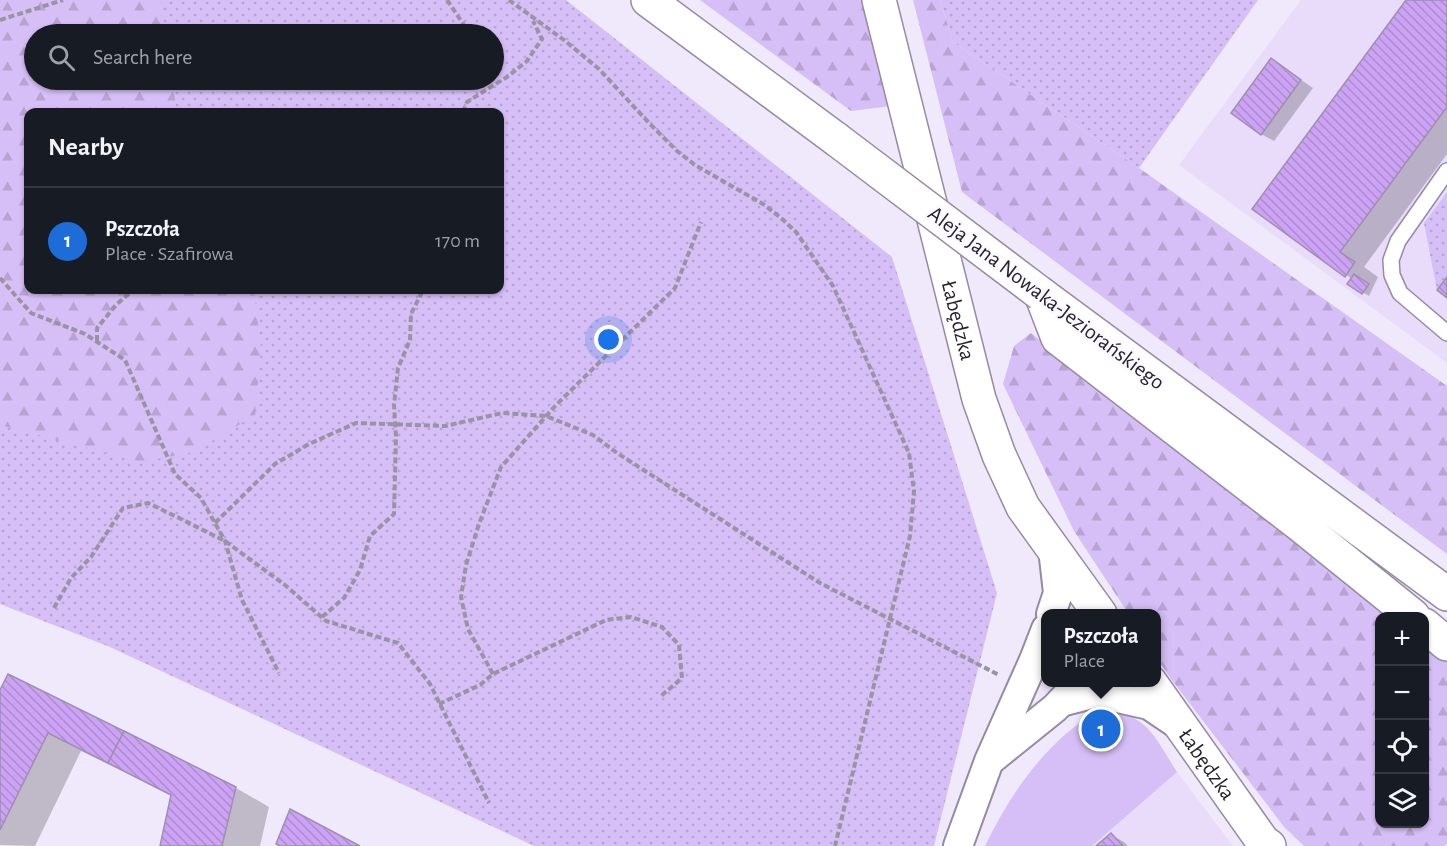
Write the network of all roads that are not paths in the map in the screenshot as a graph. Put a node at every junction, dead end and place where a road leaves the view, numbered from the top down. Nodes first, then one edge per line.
1 (648, 0) edge
2 (879, 0) edge
3 (1447, 171) edge
4 (1041, 294) junction
5 (1447, 333) edge
6 (1053, 549) junction
7 (1447, 594) edge
8 (1053, 609) edge
9 (1096, 609) edge
10 (1408, 612) edge
11 (1429, 629) edge
12 (1447, 644) edge
13 (1040, 658) edge
14 (1153, 687) edge
15 (1071, 692) edge
16 (1181, 727) junction
17 (989, 761) junction
18 (1266, 845) edge
19 (958, 846) edge

1 - 4 main road, Aleja Jana Nowaka-Jeziorańskiego, bridge
2 - 6 main road, Łabędzka
3 - 5 lane
4 - 7 main road, Aleja Jana Nowaka-Jeziorańskiego
4 - 10 main road
6 - 8 street
6 - 9 main road, Łabędzka
11 - 12 main road
13 - 17 street
14 - 16 main road, Łabędzka
15 - 16 street
15 - 17 street
16 - 18 main road, Łabędzka
17 - 19 street

